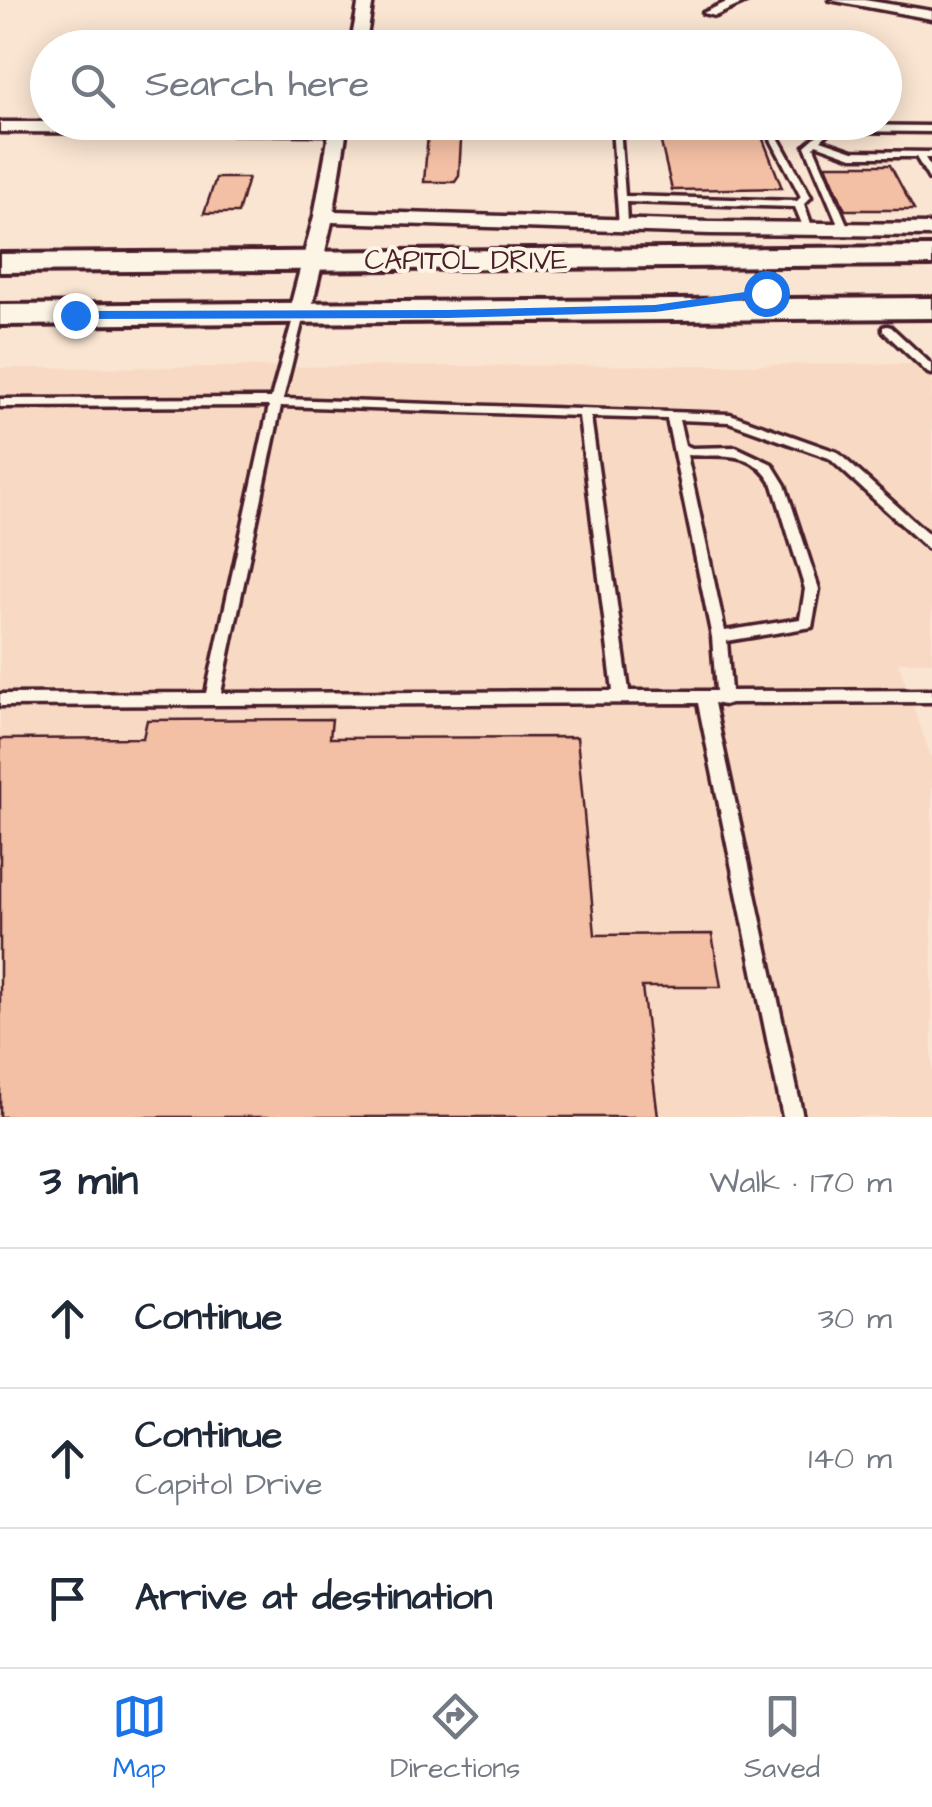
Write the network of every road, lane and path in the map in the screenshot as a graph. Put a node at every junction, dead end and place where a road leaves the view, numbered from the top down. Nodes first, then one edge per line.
1 (366, 0) edge
2 (743, 0) edge
3 (836, 0) edge
4 (710, 12) dead end
5 (932, 15) edge
6 (360, 30) edge
7 (0, 127) edge
8 (30, 127) edge
9 (902, 128) edge
10 (932, 128) edge
11 (337, 140) edge
12 (617, 140) edge
13 (775, 140) edge
14 (815, 141) joint
15 (919, 155) junction
16 (932, 155) edge
17 (932, 177) edge
18 (621, 199) junction
19 (798, 204) junction
20 (324, 216) junction
21 (622, 225) junction
22 (808, 228) junction
23 (844, 229) junction
24 (932, 230) edge
25 (932, 256) edge
26 (310, 261) junction
27 (0, 263) edge
28 (932, 282) edge
29 (655, 308) junction
30 (932, 308) edge
31 (448, 314) junction
32 (0, 315) edge
33 (299, 315) junction
34 (886, 329) junction
35 (932, 330) edge
36 (932, 371) edge
37 (276, 402) junction
38 (0, 403) edge
39 (586, 414) junction
40 (672, 416) junction
41 (679, 448) junction
42 (932, 546) edge
43 (719, 638) junction
44 (932, 696) edge
45 (0, 700) edge
46 (212, 700) junction
47 (622, 700) junction
48 (715, 700) junction
49 (793, 1117) edge

1 - 6 street
2 - 4 street
3 - 5 street
7 - 8 street
9 - 10 lane
11 - 20 street
12 - 18 lane
13 - 19 lane
14 - 15 lane
14 - 23 lane
15 - 16 lane
15 - 17 lane
18 - 19 lane
18 - 21 lane
19 - 22 lane
20 - 21 street
20 - 26 street
21 - 22 street
22 - 23 street
23 - 24 street
25 - 26 main road, CAPITOL DRIVE
26 - 27 main road, CAPITOL DRIVE
26 - 33 street
28 - 29 main road
29 - 30 main road, CAPITOL DRIVE
29 - 31 main road, CAPITOL DRIVE
31 - 33 main road, CAPITOL DRIVE
31 - 34 main road
32 - 33 main road, CAPITOL DRIVE
33 - 37 lane
34 - 35 main road
34 - 36 lane
37 - 38 lane
37 - 39 lane
37 - 46 lane
39 - 40 lane
39 - 47 lane
40 - 41 lane
40 - 42 lane
41 - 43 lane
41 - 43 lane
43 - 48 lane
44 - 48 lane
45 - 46 lane
46 - 47 lane
47 - 48 lane
48 - 49 lane

